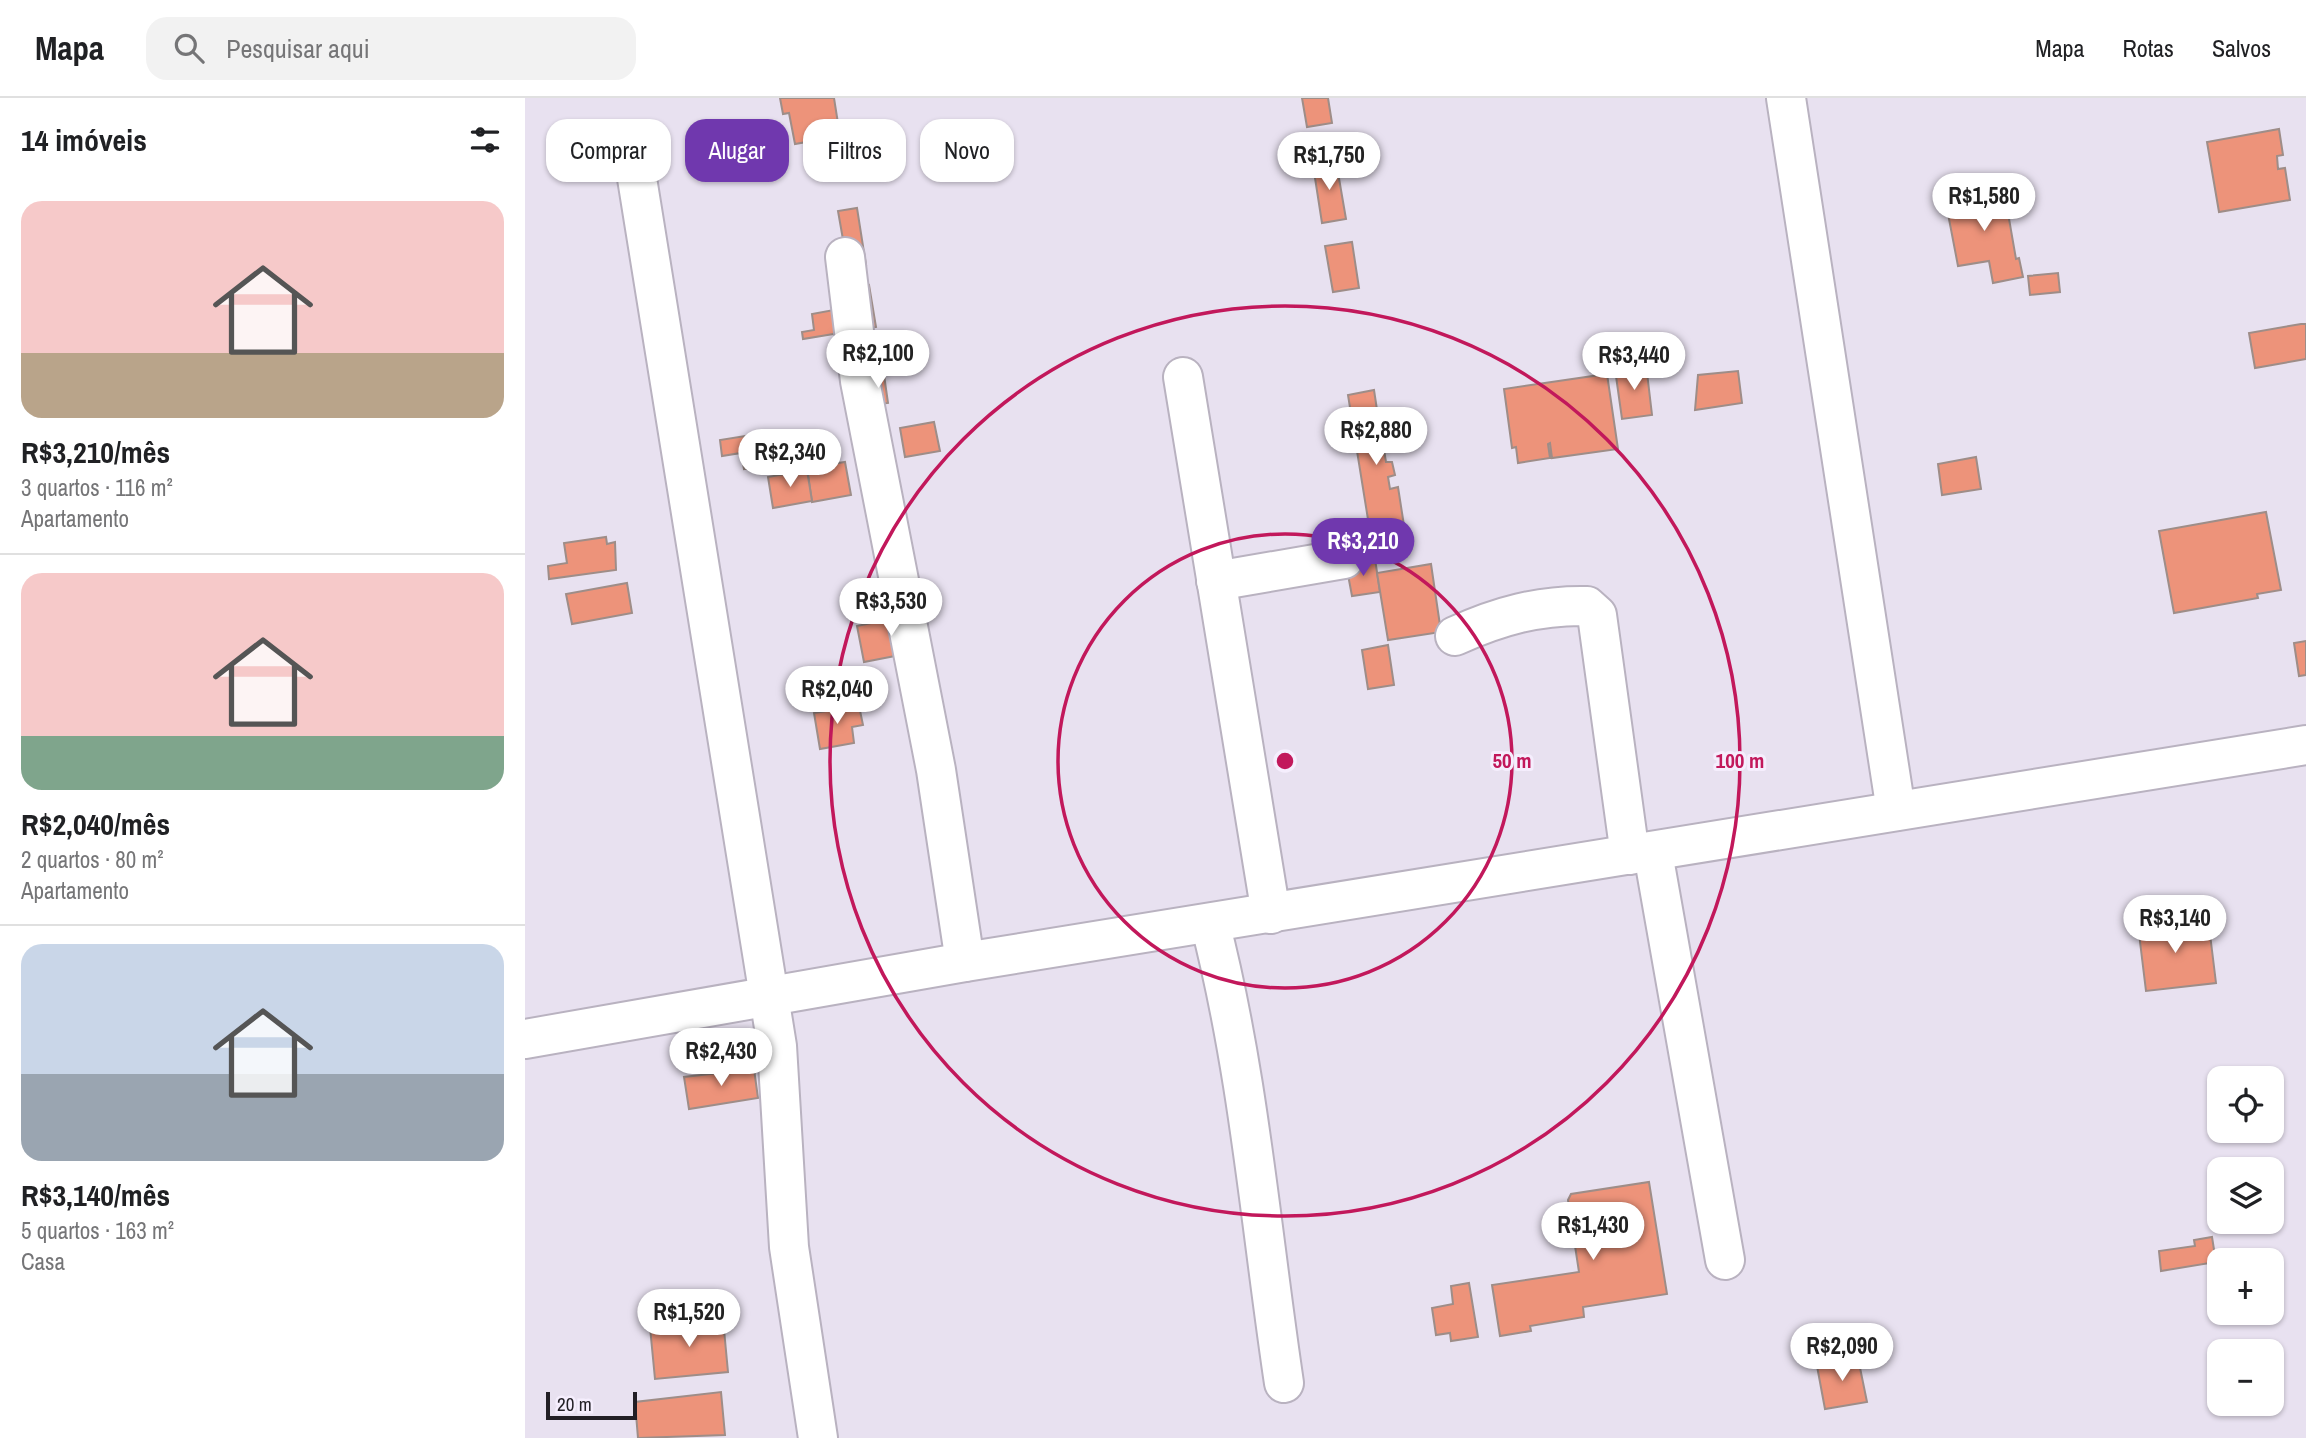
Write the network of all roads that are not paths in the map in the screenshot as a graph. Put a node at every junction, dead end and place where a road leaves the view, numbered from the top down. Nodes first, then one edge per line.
1 (1786, 98) edge
2 (638, 182) edge
3 (845, 257) dead end
4 (1183, 377) dead end
5 (1344, 559) dead end
6 (1216, 581) junction
7 (1455, 636) dead end
8 (2306, 746) edge
9 (1896, 811) junction
10 (1641, 854) junction
11 (1271, 914) junction
12 (1210, 923) junction
13 (965, 962) junction
14 (768, 998) junction
15 (525, 1039) edge
16 (1725, 1260) dead end
17 (1284, 1384) dead end
18 (818, 1438) edge

1 - 9 street
2 - 14 street
3 - 13 street
4 - 6 street
5 - 6 street
6 - 11 street
7 - 10 street
8 - 9 street
9 - 10 street
10 - 11 street
10 - 16 street
11 - 12 street
12 - 13 street
12 - 17 street
13 - 14 street
14 - 15 street
14 - 18 street

